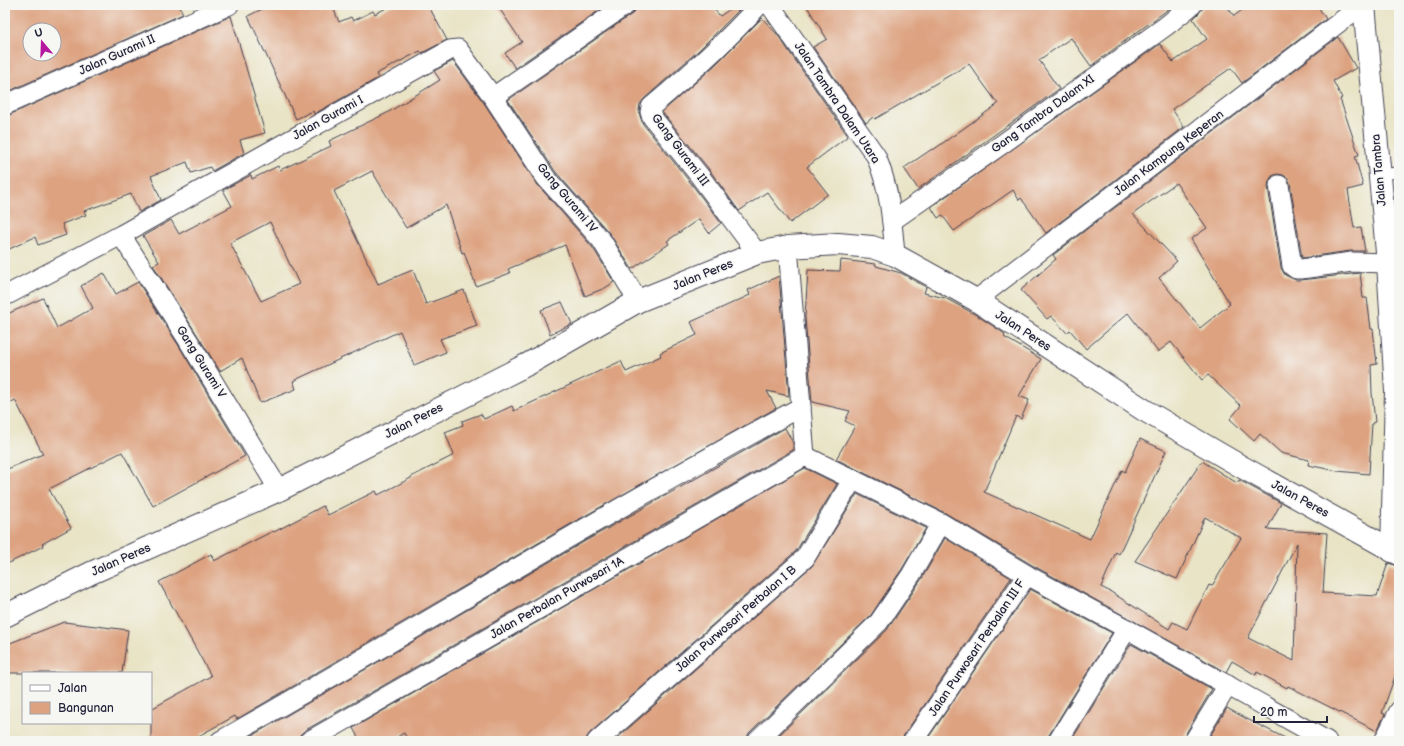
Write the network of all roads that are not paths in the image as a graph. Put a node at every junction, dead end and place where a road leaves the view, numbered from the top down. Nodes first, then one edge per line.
1 (229, 5) edge
2 (626, 5) edge
3 (759, 5) edge
4 (770, 5) edge
5 (1192, 5) edge
6 (1363, 5) edge
7 (493, 96) junction
8 (5, 105) edge
9 (1389, 174) edge
10 (1279, 185) dead end
11 (892, 221) junction
12 (121, 235) junction
13 (788, 247) junction
14 (758, 253) junction
15 (895, 255) junction
16 (1388, 263) junction
17 (5, 296) edge
18 (976, 300) junction
19 (638, 301) junction
20 (801, 408) junction
21 (805, 456) junction
22 (853, 479) junction
23 (279, 490) junction
24 (940, 523) junction
25 (1395, 552) edge
26 (1027, 575) junction
27 (5, 616) edge
28 (1128, 629) junction
29 (1228, 686) junction
30 (1399, 711) edge
31 (220, 741) edge
32 (309, 741) edge
33 (597, 741) edge
34 (757, 741) edge
35 (913, 741) edge
36 (1058, 741) edge
37 (1194, 741) edge
38 (1326, 741) edge
39 (1384, 741) edge

1 - 8 street, Jalan Gurami II
2 - 7 street
3 - 14 street, Gang Gurami III
4 - 11 street, Jalan Tambra Dalam Utara
5 - 11 street, Gang Tambra Dalam XI
6 - 9 street, Jalan Tambra
6 - 18 street, Jalan Kampung Keperan
7 - 12 street, Jalan Gurami I
7 - 19 street, Gang Gurami IV
9 - 16 street, Jalan Tambra
10 - 16 street
11 - 15 street, Jalan Tambra Dalam Utara
12 - 17 street, Jalan Gurami I
12 - 23 street, Gang Gurami V
13 - 14 street, Jalan Peres
13 - 15 street, Jalan Peres
13 - 20 street
14 - 19 street, Jalan Peres
15 - 18 street, Jalan Peres
16 - 25 street, Jalan Tambra
18 - 25 street, Jalan Peres
19 - 23 street, Jalan Peres
20 - 21 street
20 - 31 street
21 - 22 street
21 - 32 street, Jalan Perbalan Purwosari 1A
22 - 24 street
22 - 33 street, Jalan Purwosari Perbalan I B
23 - 27 street, Jalan Peres
24 - 26 street
24 - 34 street
26 - 28 street
26 - 35 street, Jalan Purwosari Perbalan III F
28 - 29 street
28 - 36 street
29 - 37 street
29 - 38 street
30 - 39 street

